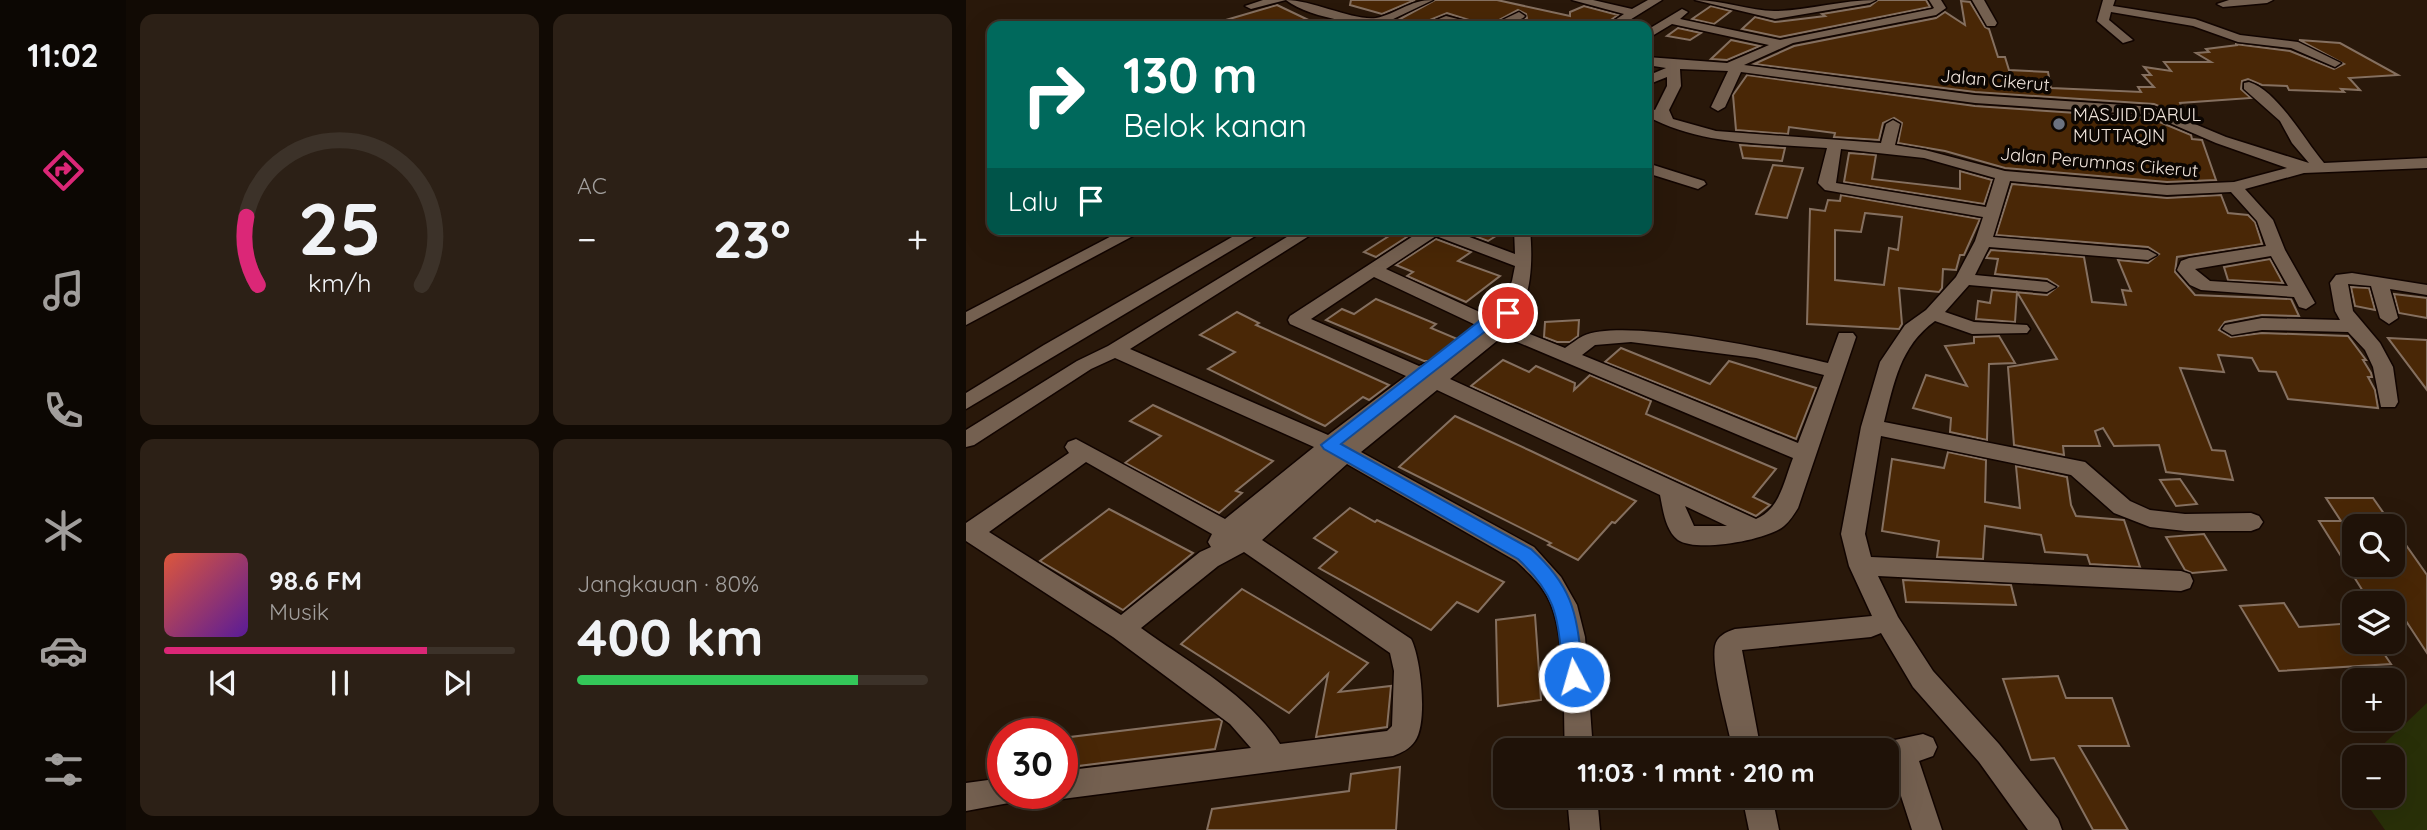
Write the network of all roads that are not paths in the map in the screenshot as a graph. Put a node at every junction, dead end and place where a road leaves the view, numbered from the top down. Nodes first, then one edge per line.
1 (1279, 0) edge
2 (1292, 0) edge
3 (1427, 0) edge
4 (1578, 0) edge
5 (1656, 0) edge
6 (1701, 0) edge
7 (1798, 0) edge
8 (1870, 0) edge
9 (1935, 0) edge
10 (1978, 0) edge
11 (2267, 0) edge
12 (2249, 1) edge
13 (1338, 4) dead end
14 (2108, 4) edge
15 (2223, 4) dead end
16 (1251, 6) dead end
17 (1313, 9) junction
18 (1810, 9) junction
19 (1633, 13) junction
20 (1288, 16) dead end
21 (1519, 16) dead end
22 (1348, 17) junction
23 (1669, 20) junction
24 (1340, 21) edge
25 (1370, 21) edge
26 (1378, 21) edge
27 (1508, 21) edge
28 (1620, 21) edge
29 (1991, 23) dead end
30 (1836, 30) junction
31 (1652, 32) edge
32 (2127, 40) dead end
33 (1779, 43) junction
34 (1652, 62) edge
35 (2335, 64) dead end
36 (1674, 67) junction
37 (1732, 67) junction
38 (1652, 78) edge
39 (2249, 86) dead end
40 (1718, 107) dead end
41 (1652, 114) edge
42 (1652, 120) edge
43 (1667, 123) junction
44 (1893, 124) dead end
45 (1835, 145) junction
46 (1887, 148) junction
47 (2427, 163) edge
48 (2320, 167) junction
49 (2303, 168) junction
50 (1652, 170) edge
51 (2004, 176) junction
52 (1698, 184) dead end
53 (2235, 187) junction
54 (1992, 213) junction
55 (1127, 235) edge
56 (1249, 235) edge
57 (1302, 235) edge
58 (1427, 235) edge
59 (1448, 235) edge
60 (1522, 235) edge
61 (1983, 241) junction
62 (2276, 250) junction
63 (2148, 255) dead end
64 (1524, 263) junction
65 (1373, 270) junction
66 (1965, 279) junction
67 (2379, 283) junction
68 (2047, 287) dead end
69 (2427, 290) edge
70 (1933, 314) junction
71 (1111, 315) junction
72 (2389, 318) dead end
73 (966, 319) edge
74 (1499, 321) junction
75 (2353, 326) junction
76 (2020, 329) dead end
77 (2232, 329) dead end
78 (1145, 331) junction
79 (1846, 337) dead end
80 (1051, 349) junction
81 (1115, 350) junction
82 (1568, 355) junction
83 (1084, 365) junction
84 (1835, 371) junction
85 (1429, 377) junction
86 (966, 402) edge
87 (2388, 402) dead end
88 (1872, 427) junction
89 (966, 440) edge
90 (1338, 449) junction
91 (1805, 454) junction
92 (2251, 522) dead end
93 (1236, 536) junction
94 (1861, 566) junction
95 (2181, 582) dead end
96 (1871, 625) dead end
97 (1122, 629) junction
98 (1578, 738) edge
99 (1744, 738) edge
100 (1904, 750) edge
101 (1273, 758) junction
102 (1078, 783) edge
103 (987, 794) edge
104 (966, 797) edge
105 (1583, 808) edge
106 (1759, 808) edge
107 (1585, 830) edge
108 (1764, 830) edge
109 (1927, 830) edge
110 (2047, 830) edge

1 - 16 street
2 - 17 street
3 - 26 street
4 - 19 street
5 - 19 street
6 - 18 street
6 - 23 street
7 - 18 street
8 - 18 street
9 - 30 street
10 - 29 street
11 - 12 street
12 - 15 street
13 - 17 street
14 - 32 street
14 - 35 street
17 - 20 street
17 - 22 street
18 - 30 street
19 - 28 street
21 - 27 street
22 - 24 street
22 - 25 street
23 - 31 street
23 - 33 street
30 - 33 street
33 - 37 street
34 - 36 street, Jalan Cikerut
36 - 37 street, Jalan Cikerut
36 - 38 street
36 - 43 street
37 - 40 street
37 - 49 street, Jalan Cikerut
39 - 48 street
41 - 43 street, Jalan Perumnas Cikerut
42 - 43 street
43 - 45 street, Jalan Perumnas Cikerut
44 - 46 street
45 - 46 street, Jalan Perumnas Cikerut
45 - 54 street
46 - 51 street, Jalan Perumnas Cikerut
47 - 48 street, Jalan Perumnas Cikerut
48 - 49 street, Jalan Perumnas Cikerut
49 - 53 street, Jalan Perumnas Cikerut
50 - 52 street
51 - 53 street, Jalan Perumnas Cikerut
51 - 54 street
53 - 62 street
54 - 61 street
55 - 73 street
56 - 71 street
57 - 78 street
58 - 65 street
59 - 64 street
60 - 64 street
61 - 63 street
61 - 66 street
62 - 62 street
64 - 74 street
65 - 74 street
65 - 85 street
66 - 68 street
66 - 70 street
67 - 69 street
67 - 72 street
67 - 75 street
70 - 76 street
70 - 88 street
71 - 78 street
71 - 80 street
74 - 82 street
74 - 85 street
75 - 77 street
75 - 87 street
78 - 81 street
79 - 84 street
80 - 83 street
80 - 86 street
81 - 83 street
81 - 90 street
82 - 84 street
82 - 91 street
83 - 89 street
84 - 91 street
85 - 90 street
85 - 91 street
88 - 92 street
88 - 94 street
90 - 93 street
90 - 98 street
93 - 97 street
93 - 97 street
93 - 101 street
94 - 95 street
94 - 110 street
96 - 99 street
97 - 101 street
100 - 109 street
101 - 102 street
103 - 104 street
105 - 107 street
106 - 108 street

